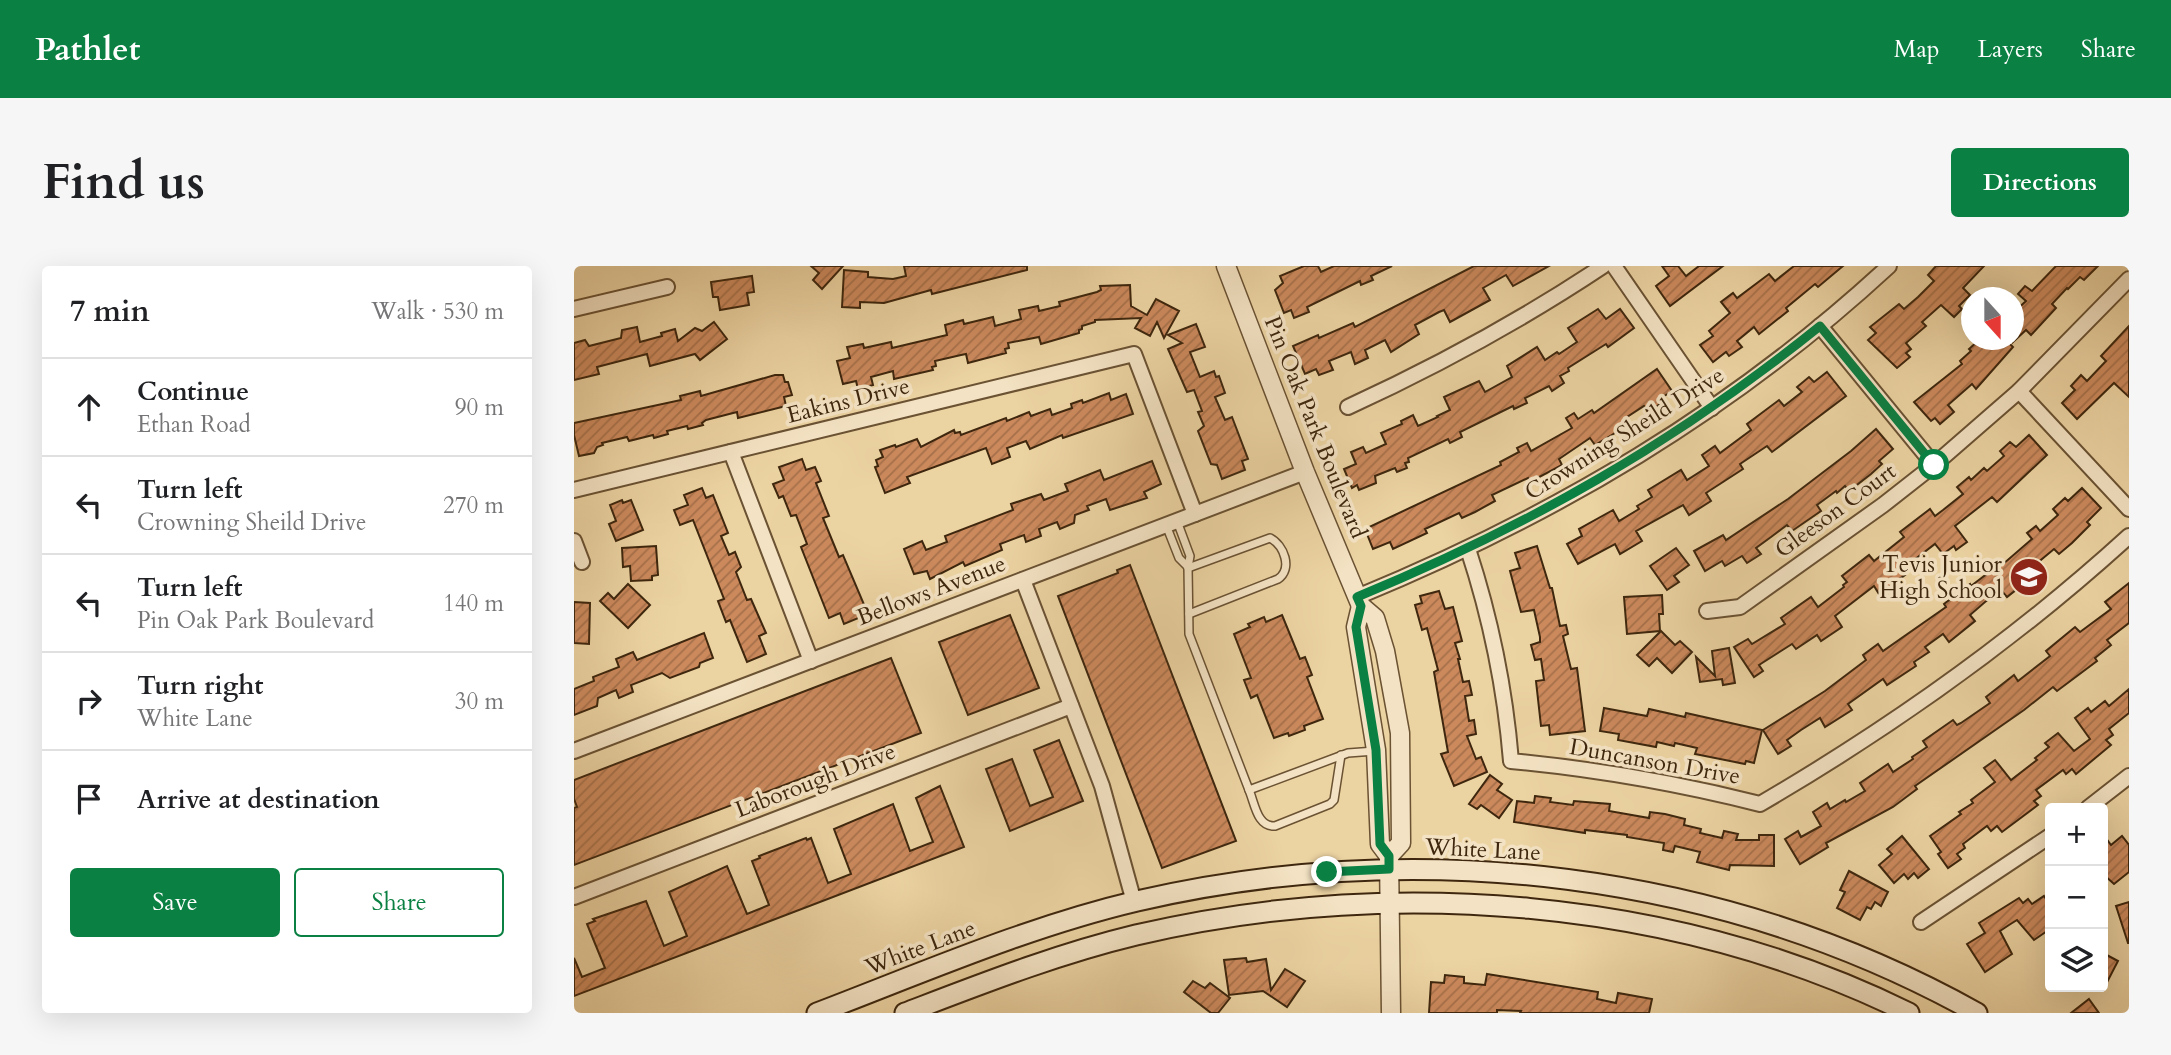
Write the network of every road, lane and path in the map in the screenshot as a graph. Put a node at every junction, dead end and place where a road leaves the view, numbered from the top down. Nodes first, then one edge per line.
1 (1226, 266) edge
2 (1603, 266) edge
3 (1614, 266) edge
4 (1889, 266) edge
5 (2129, 279) edge
6 (667, 287) dead end
7 (574, 309) edge
8 (1820, 326) junction
9 (2019, 391) junction
10 (1348, 407) dead end
11 (1713, 408) junction
12 (731, 452) junction
13 (1934, 465) junction
14 (1305, 472) junction
15 (574, 490) edge
16 (2129, 509) edge
17 (1195, 514) junction
18 (1172, 523) junction
19 (2129, 536) edge
20 (574, 541) edge
21 (1468, 549) junction
22 (582, 562) dead end
23 (1188, 567) junction
24 (1023, 580) junction
25 (1359, 601) junction
26 (1706, 611) dead end
27 (1189, 614) junction
28 (811, 661) junction
29 (1072, 706) junction
30 (1376, 750) junction
31 (574, 751) edge
32 (1341, 755) junction
33 (2129, 776) edge
34 (1249, 790) junction
35 (2094, 803) edge
36 (2045, 839) edge
37 (1389, 862) junction
38 (574, 897) edge
39 (1134, 902) junction
40 (1388, 903) junction
41 (1921, 922) dead end
42 (817, 1013) edge
43 (905, 1013) edge
44 (1391, 1013) edge
45 (1909, 1013) edge
46 (1977, 1013) edge

1 - 14 street, Pin Oak Park Boulevard
2 - 10 street
3 - 11 street
4 - 8 street, Crowning Sheild Drive
5 - 9 street, Gleeson Court
6 - 7 street
8 - 11 street, Crowning Sheild Drive
8 - 13 street
9 - 13 street, Gleeson Court
9 - 16 street
11 - 21 street, Crowning Sheild Drive
12 - 15 street, Eakins Drive
12 - 17 street, Eakins Drive
12 - 28 street
13 - 26 street, Gleeson Court
14 - 17 street, Bellows Avenue
14 - 25 street, Pin Oak Park Boulevard
17 - 18 street, Bellows Avenue
18 - 23 lane
18 - 24 street, Bellows Avenue
19 - 21 street, Duncanson Drive
20 - 22 street
21 - 25 street, Crowning Sheild Drive
23 - 27 lane
23 - 27 lane
24 - 28 street, Bellows Avenue
24 - 29 street
25 - 30 street, Pin Oak Park Boulevard
25 - 37 street, Pin Oak Park Boulevard
27 - 34 lane
28 - 31 street, Bellows Avenue
29 - 38 street, Laborough Drive
29 - 39 street
30 - 32 lane
30 - 37 street, Pin Oak Park Boulevard
32 - 34 lane
32 - 34 lane
33 - 35 street
36 - 41 street
37 - 39 main road, White Lane
37 - 40 street, Pin Oak Park Boulevard
37 - 46 main road, White Lane
39 - 42 main road, White Lane
40 - 43 main road
40 - 44 street, Pin Oak Park Boulevard
40 - 45 main road

